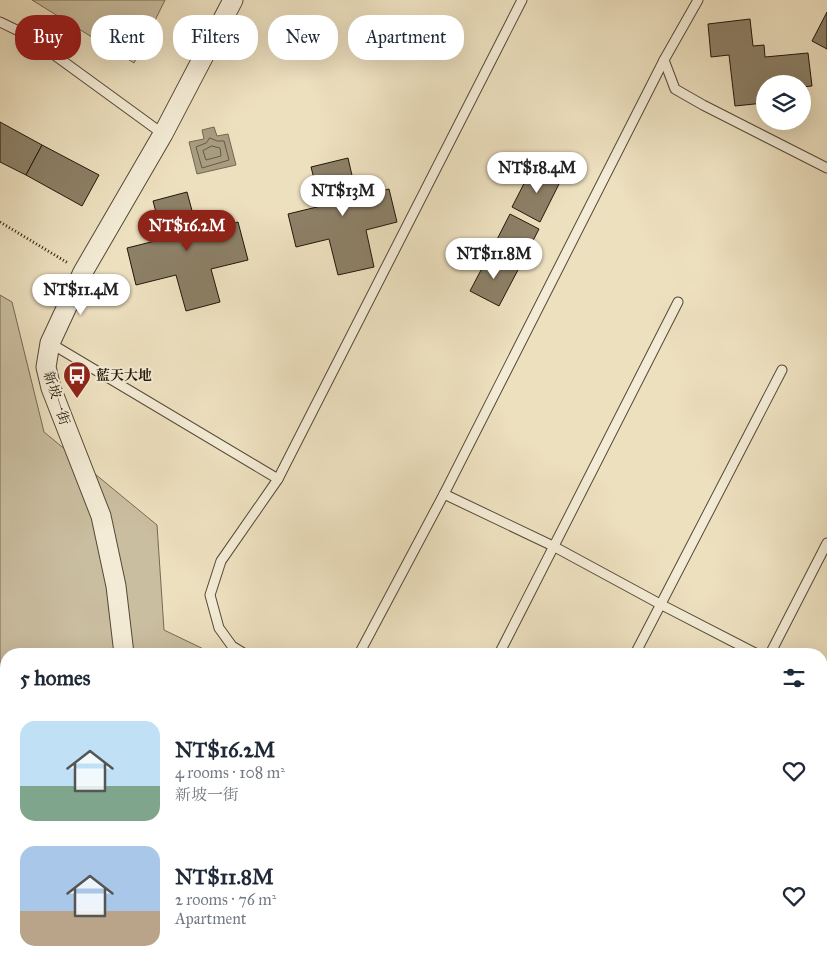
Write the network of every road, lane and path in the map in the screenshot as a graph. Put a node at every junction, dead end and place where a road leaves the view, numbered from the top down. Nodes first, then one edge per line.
1 (234, 0) edge
2 (522, 0) edge
3 (698, 0) edge
4 (0, 22) edge
5 (664, 60) junction
6 (163, 134) junction
7 (827, 168) edge
8 (0, 222) edge
9 (83, 272) junction
10 (678, 302) dead end
11 (50, 343) junction
12 (782, 370) dead end
13 (278, 479) junction
14 (444, 494) junction
15 (827, 543) edge
16 (553, 546) junction
17 (660, 604) junction
18 (123, 648) edge
19 (235, 648) edge
20 (362, 648) edge
21 (501, 648) edge
22 (638, 648) edge
23 (745, 648) edge
24 (773, 648) edge

1 - 6 street, 新坡一街
2 - 13 lane
3 - 5 lane
4 - 6 lane
5 - 7 lane
5 - 14 lane
6 - 9 street, 新坡一街
8 - 9 path
9 - 11 street, 新坡一街
10 - 16 lane
11 - 13 lane
11 - 18 street, 新坡一街
12 - 17 lane
13 - 19 lane
14 - 16 lane
14 - 20 lane
15 - 24 lane
16 - 17 lane
16 - 21 lane
17 - 22 lane
17 - 23 lane

